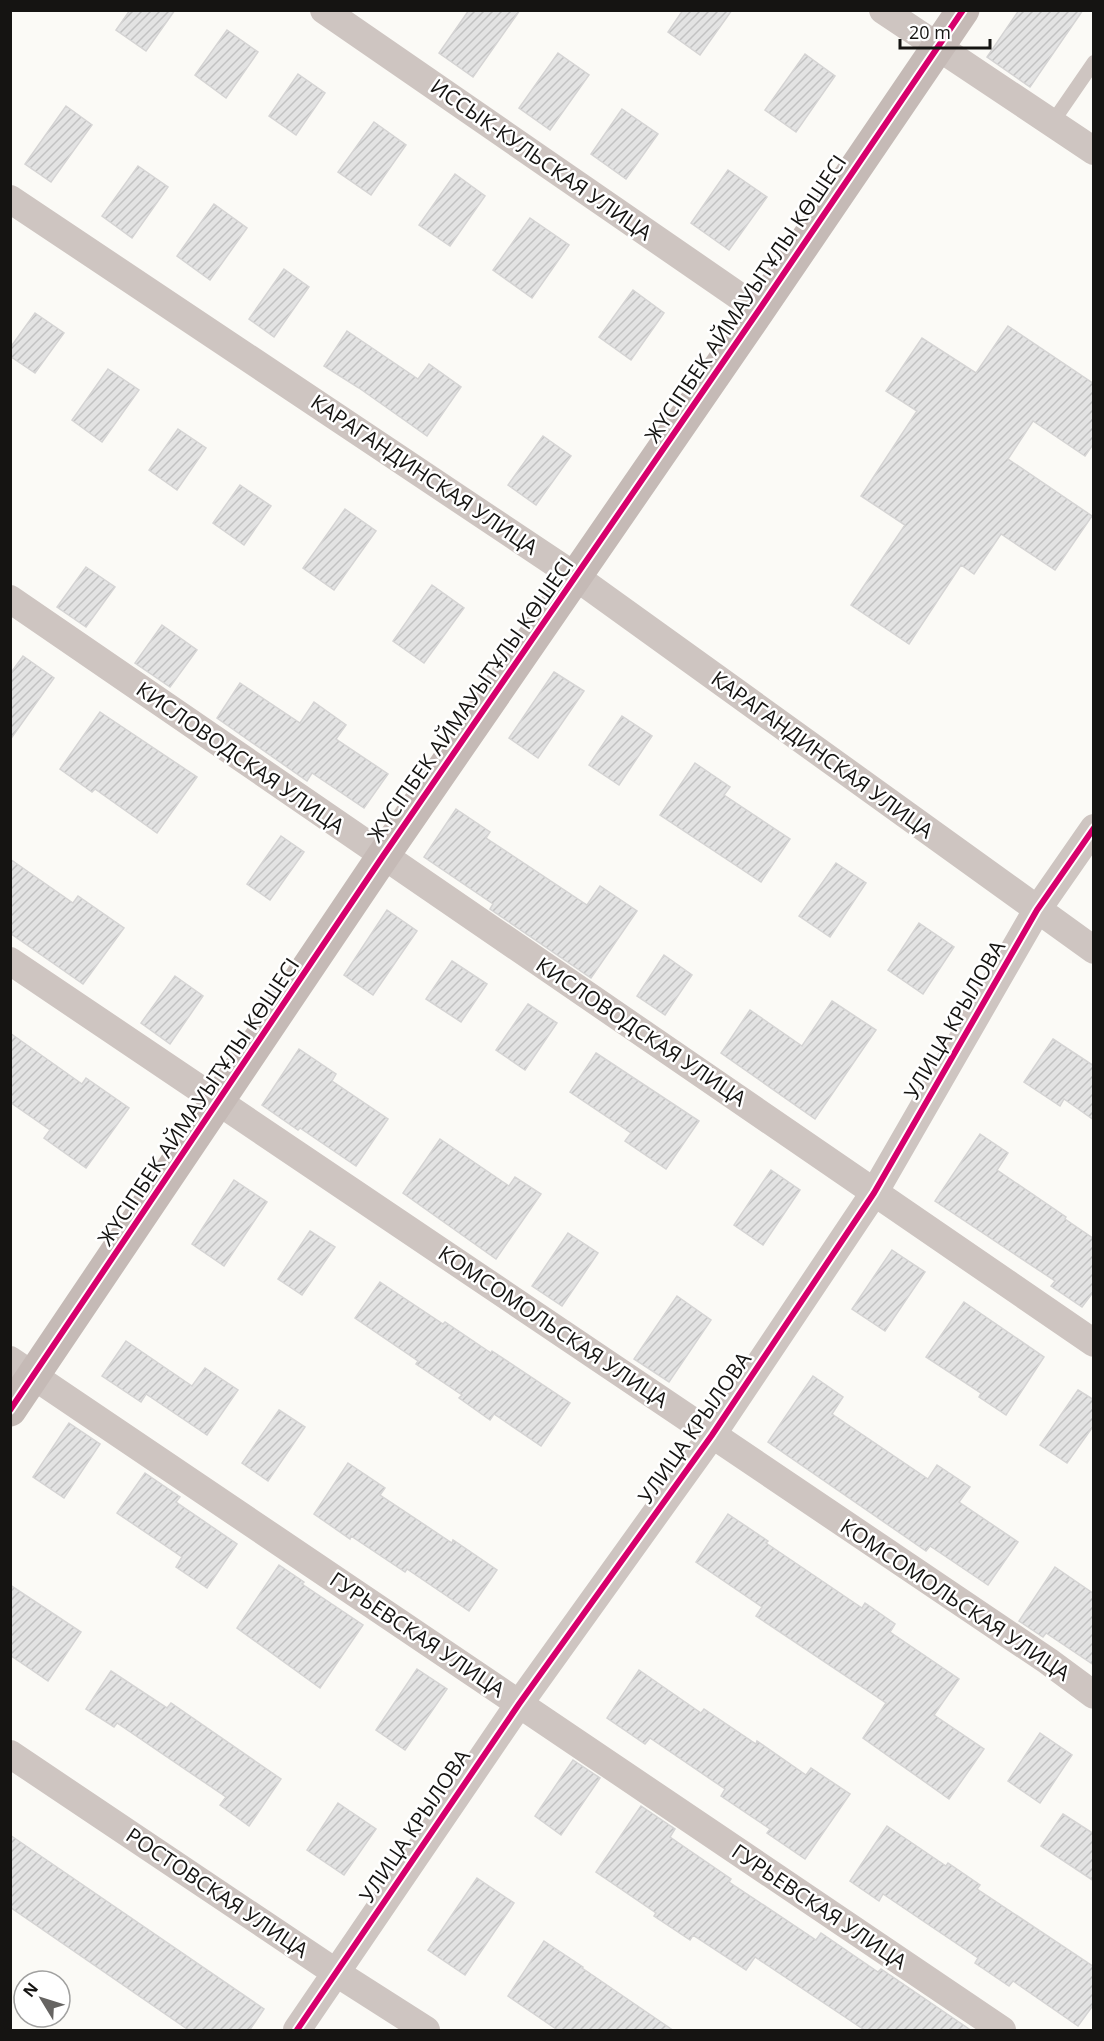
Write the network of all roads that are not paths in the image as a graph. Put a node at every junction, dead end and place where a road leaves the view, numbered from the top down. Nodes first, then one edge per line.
1 (324, 10) edge
2 (883, 10) edge
3 (963, 10) edge
4 (938, 48) junction
5 (1094, 62) edge
6 (1052, 123) junction
7 (1094, 151) edge
8 (10, 199) edge
9 (759, 310) junction
10 (576, 577) junction
11 (10, 599) edge
12 (1094, 828) edge
13 (384, 856) junction
14 (1037, 910) junction
15 (1094, 950) edge
16 (10, 962) edge
17 (219, 1102) junction
18 (874, 1192) junction
19 (1094, 1343) edge
20 (22, 1368) edge
21 (10, 1410) edge
22 (712, 1435) junction
23 (1094, 1695) edge
24 (519, 1704) junction
25 (10, 1754) edge
26 (335, 1972) junction
27 (297, 2031) edge
28 (426, 2031) edge
29 (1002, 2031) edge

1 - 9 street, ИССЫК-КУЛЬСКАЯ УЛИЦА
2 - 4 street
3 - 4 street, ЖҮСІПБЕК АЙМАУЫТҰЛЫ КӨШЕСІ
4 - 6 street
4 - 9 street, ЖҮСІПБЕК АЙМАУЫТҰЛЫ КӨШЕСІ
5 - 6 lane
6 - 7 street
8 - 10 street, КАРАГАНДИНСКАЯ УЛИЦА
9 - 10 street, ЖҮСІПБЕК АЙМАУЫТҰЛЫ КӨШЕСІ
10 - 13 street, ЖҮСІПБЕК АЙМАУЫТҰЛЫ КӨШЕСІ
10 - 14 street, КАРАГАНДИНСКАЯ УЛИЦА
11 - 13 street, КИСЛОВОДСКАЯ УЛИЦА
12 - 14 street, УЛИЦА КРЫЛОВА
13 - 17 street, ЖҮСІПБЕК АЙМАУЫТҰЛЫ КӨШЕСІ
13 - 18 street, КИСЛОВОДСКАЯ УЛИЦА
14 - 15 street, КАРАГАНДИНСКАЯ УЛИЦА
14 - 18 street, УЛИЦА КРЫЛОВА
16 - 17 street, КОМСОМОЛЬСКАЯ УЛИЦА
17 - 20 street, ЖҮСІПБЕК АЙМАУЫТҰЛЫ КӨШЕСІ
17 - 22 street, КОМСОМОЛЬСКАЯ УЛИЦА
18 - 19 street, КИСЛОВОДСКАЯ УЛИЦА
18 - 22 street, УЛИЦА КРЫЛОВА
20 - 21 street, ЖҮСІПБЕК АЙМАУЫТҰЛЫ КӨШЕСІ
20 - 24 street, ГУРЬЕВСКАЯ УЛИЦА
22 - 23 street, КОМСОМОЛЬСКАЯ УЛИЦА
22 - 24 street, УЛИЦА КРЫЛОВА
24 - 26 street, УЛИЦА КРЫЛОВА
24 - 29 street, ГУРЬЕВСКАЯ УЛИЦА
25 - 26 street, РОСТОВСКАЯ УЛИЦА
26 - 27 street, УЛИЦА КРЫЛОВА
26 - 28 street, РОСТОВСКАЯ УЛИЦА

